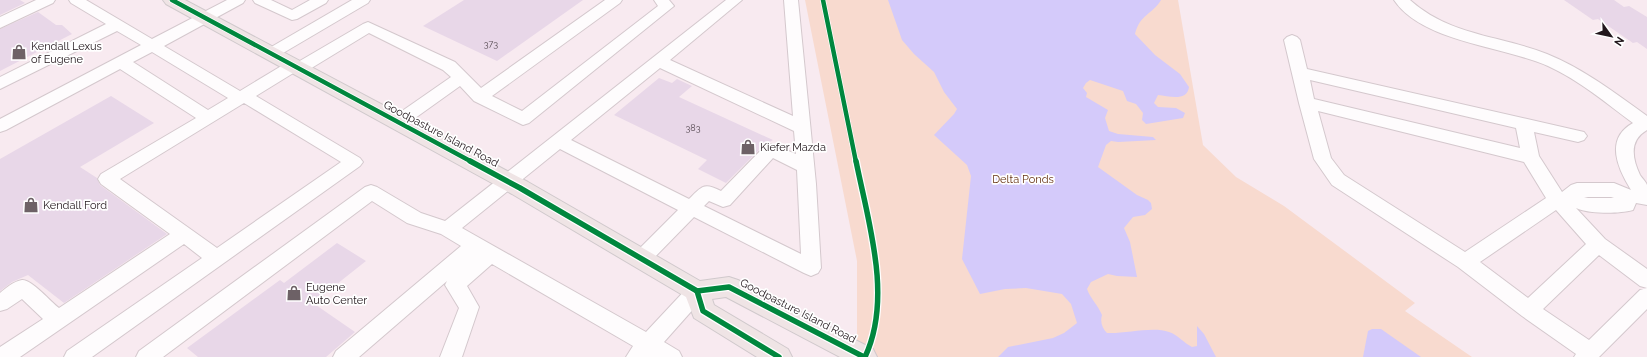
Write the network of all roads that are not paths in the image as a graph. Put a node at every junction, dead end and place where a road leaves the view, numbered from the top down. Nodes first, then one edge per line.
1 (48, 0) edge
2 (76, 0) edge
3 (172, 0) edge
4 (238, 0) edge
5 (260, 0) edge
6 (321, 0) edge
7 (364, 0) edge
8 (615, 0) edge
9 (661, 0) edge
10 (735, 0) edge
11 (791, 0) edge
12 (1401, 0) edge
13 (340, 13) junction
14 (204, 18) junction
15 (0, 23) edge
16 (117, 25) junction
17 (368, 27) junction
18 (1292, 40) dead end
19 (151, 46) junction
20 (272, 54) junction
21 (660, 61) junction
22 (120, 62) junction
23 (296, 67) junction
24 (1301, 73) junction
25 (461, 78) junction
26 (0, 84) edge
27 (242, 97) junction
28 (480, 97) junction
29 (1307, 102) junction
30 (208, 118) junction
31 (398, 122) junction
32 (1646, 123) edge
33 (1524, 124) junction
34 (0, 126) edge
35 (801, 126) junction
36 (1578, 136) dead end
37 (558, 141) junction
38 (1530, 157) junction
39 (805, 166) junction
40 (507, 181) junction
41 (1640, 197) edge
42 (1562, 199) junction
43 (691, 209) junction
44 (448, 229) junction
45 (184, 234) junction
46 (1598, 244) junction
47 (483, 249) junction
48 (217, 258) junction
49 (642, 258) junction
50 (1465, 262) junction
51 (1647, 280) edge
52 (697, 291) junction
53 (1647, 296) edge
54 (0, 303) edge
55 (1529, 310) junction
56 (58, 320) junction
57 (643, 350) edge
58 (1587, 354) edge
59 (149, 356) edge
60 (3, 357) edge
61 (75, 357) edge
62 (344, 357) edge
63 (452, 357) edge
64 (671, 357) edge
65 (779, 357) edge
66 (864, 357) edge

1 - 15 street
2 - 16 street
3 - 14 main road, Goodpasture Island Road
4 - 14 street
5 - 6 street
7 - 13 street
8 - 28 street
9 - 28 street
10 - 21 street
11 - 35 street
12 - 32 street
13 - 17 street
13 - 20 street
14 - 19 street
14 - 20 main road, Goodpasture Island Road
16 - 19 street
16 - 26 street
17 - 23 street
17 - 25 street
18 - 24 street
19 - 22 street
19 - 27 street
20 - 23 main road, Goodpasture Island Road
21 - 35 street
21 - 37 street
22 - 30 street
22 - 34 street
23 - 27 street
23 - 31 main road, Goodpasture Island Road
24 - 29 street
24 - 33 street
25 - 28 street
25 - 31 street
27 - 30 street
27 - 48 street
29 - 38 street
29 - 50 street
30 - 45 street
31 - 40 main road, Goodpasture Island Road
32 - 41 street
33 - 36 street
33 - 38 street
35 - 39 street
37 - 40 street
37 - 43 street
38 - 42 street
39 - 43 street
39 - 43 street
40 - 44 street
40 - 49 main road, Goodpasture Island Road
41 - 42 street
42 - 46 street
42 - 50 street
43 - 49 street
44 - 47 street
44 - 59 street
45 - 48 street
45 - 56 street
46 - 51 street
46 - 55 street
47 - 57 street
47 - 62 street
47 - 63 street
48 - 61 street
49 - 52 main road, Goodpasture Island Road
50 - 55 street
52 - 57 street
52 - 65 main road
52 - 66 main road, Goodpasture Island Road
53 - 58 street
54 - 56 street
55 - 58 street
56 - 60 street
57 - 64 street

